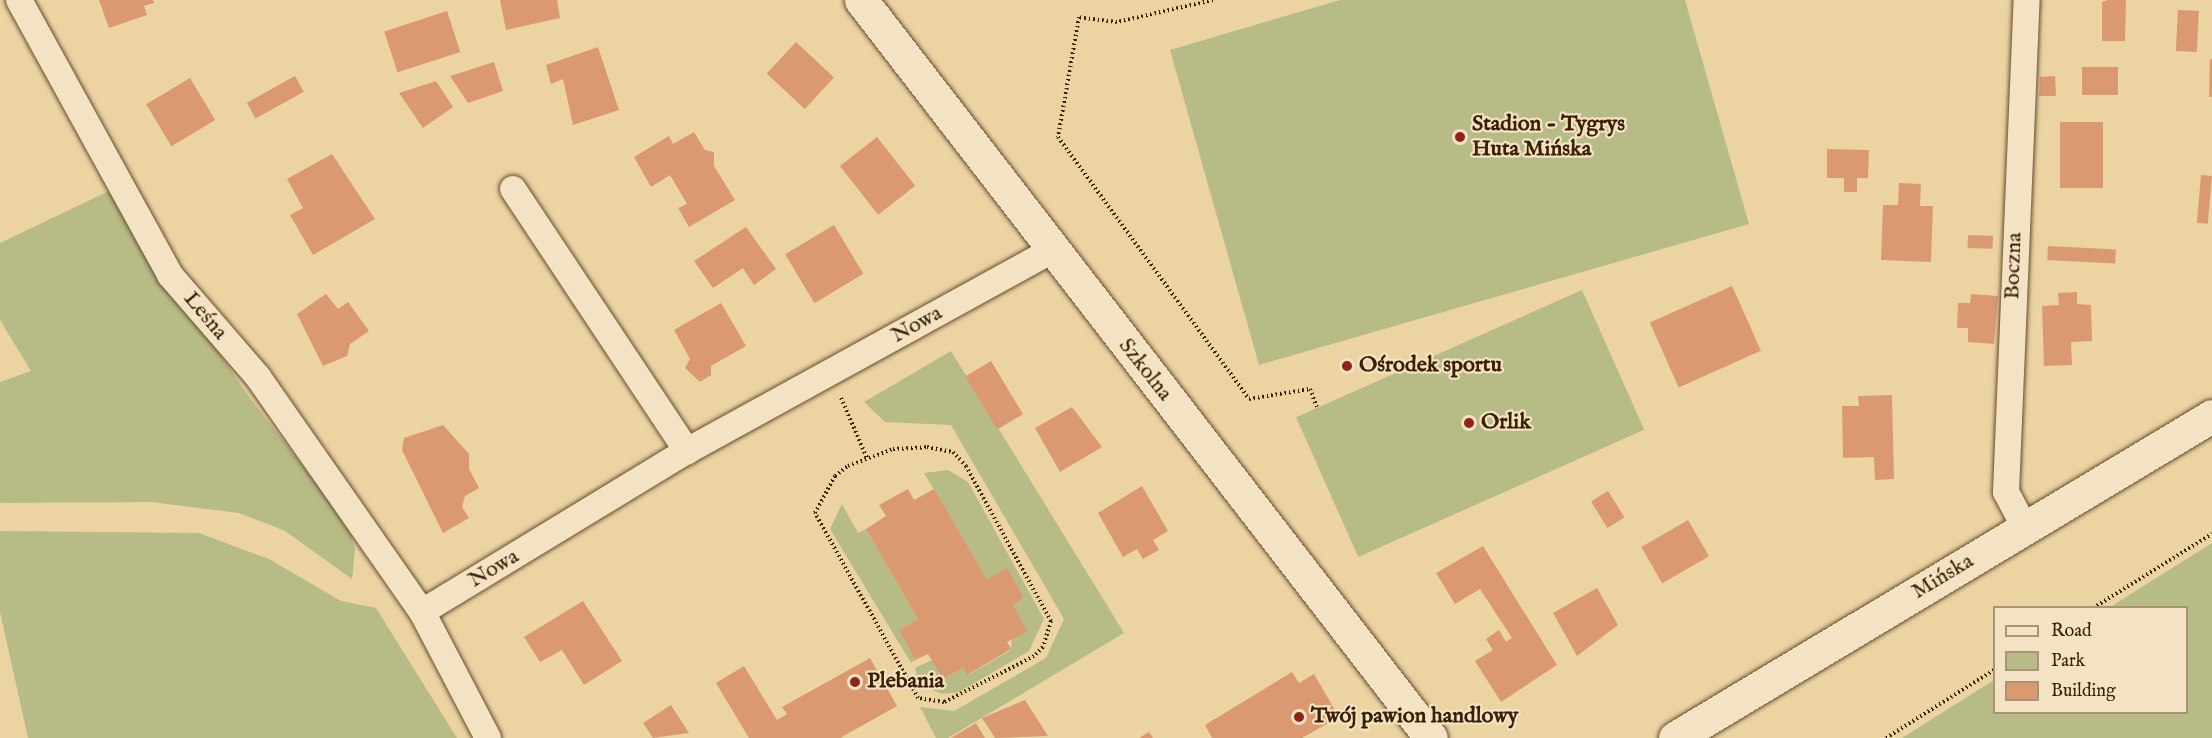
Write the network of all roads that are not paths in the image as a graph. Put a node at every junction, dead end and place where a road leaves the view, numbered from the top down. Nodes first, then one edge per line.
1 (19, 0) edge
2 (861, 0) edge
3 (2027, 0) edge
4 (513, 189) dead end
5 (1052, 250) junction
6 (2212, 417) edge
7 (687, 452) junction
8 (2025, 528) junction
9 (422, 612) junction
10 (488, 738) edge
11 (1431, 738) edge
12 (1675, 738) edge

1 - 9 street, Leśna
2 - 5 street, Szkolna
3 - 8 street, Boczna
4 - 7 street
5 - 7 street, Nowa
5 - 11 street, Szkolna
6 - 8 street, Mińska
7 - 9 street, Nowa
8 - 12 street, Mińska
9 - 10 street

